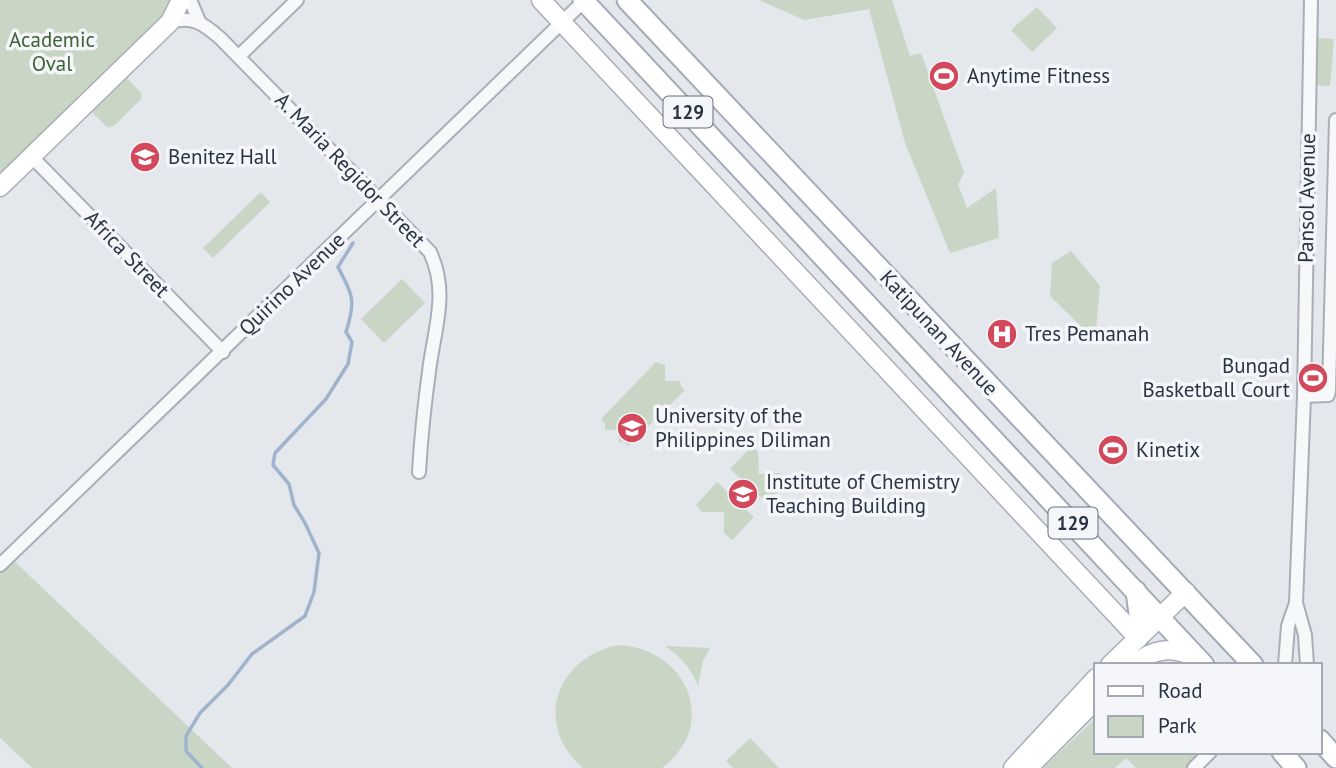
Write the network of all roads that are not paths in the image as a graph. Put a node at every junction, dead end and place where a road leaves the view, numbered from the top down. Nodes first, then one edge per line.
1 (181, 0) edge
2 (190, 0) edge
3 (297, 0) edge
4 (541, 0) edge
5 (627, 0) edge
6 (1311, 0) edge
7 (584, 1) edge
8 (199, 21) junction
9 (170, 22) junction
10 (562, 22) junction
11 (239, 56) junction
12 (1336, 120) edge
13 (31, 156) junction
14 (0, 187) edge
15 (380, 199) junction
16 (819, 205) junction
17 (795, 226) junction
18 (222, 352) junction
19 (1304, 396) junction
20 (1332, 400) edge
21 (1035, 435) junction
22 (1009, 455) junction
23 (419, 472) dead end
24 (0, 565) edge
25 (1136, 591) junction
26 (1186, 592) junction
27 (1296, 603) junction
28 (1164, 621) junction
29 (1138, 638) junction
30 (1201, 661) edge
31 (1112, 663) edge
32 (1138, 663) edge
33 (1236, 663) edge
34 (1251, 663) edge
35 (1285, 663) edge
36 (1307, 663) edge
37 (1094, 680) edge
38 (1094, 702) edge
39 (1322, 742) edge
40 (1208, 754) edge
41 (1284, 754) edge
42 (1318, 754) edge
43 (1336, 758) edge
44 (1013, 768) edge
45 (1028, 768) edge
46 (1194, 768) edge
47 (1296, 768) edge
48 (1330, 768) edge

1 - 9 street
2 - 8 street, A. Maria Regidor Street
3 - 11 street
4 - 10 street
5 - 16 main road, Katipunan Avenue / 129
6 - 19 street, Pansol Avenue
7 - 10 street, Quirino Avenue
7 - 17 main road, Katipunan Avenue / 129
8 - 9 street
8 - 11 street, A. Maria Regidor Street
9 - 13 street
10 - 15 street, Quirino Avenue
10 - 29 street
11 - 15 street, A. Maria Regidor Street
12 - 20 street, Pansol Avenue
13 - 14 street
13 - 18 street, Africa Street
15 - 18 street, Quirino Avenue
15 - 23 street, A. Maria Regidor Street
16 - 17 main road
16 - 21 main road, Katipunan Avenue / 129
17 - 22 main road, Katipunan Avenue / 129
18 - 24 street, Quirino Avenue
19 - 20 street, Pansol Avenue
19 - 27 street, Pansol Avenue
21 - 22 main road
21 - 26 main road, Katipunan Avenue / 129
22 - 25 main road, Katipunan Avenue / 129
25 - 28 main road, Katipunan Avenue / 129
25 - 29 main road
26 - 28 street
26 - 34 main road, Katipunan Avenue
27 - 35 street, Pansol Avenue
27 - 36 street, Pansol Avenue
28 - 29 street
28 - 30 main road, Katipunan Avenue
28 - 33 main road
29 - 31 street
30 - 32 street
37 - 44 street
38 - 45 street
39 - 43 main road
40 - 46 street
41 - 47 main road
42 - 48 main road

